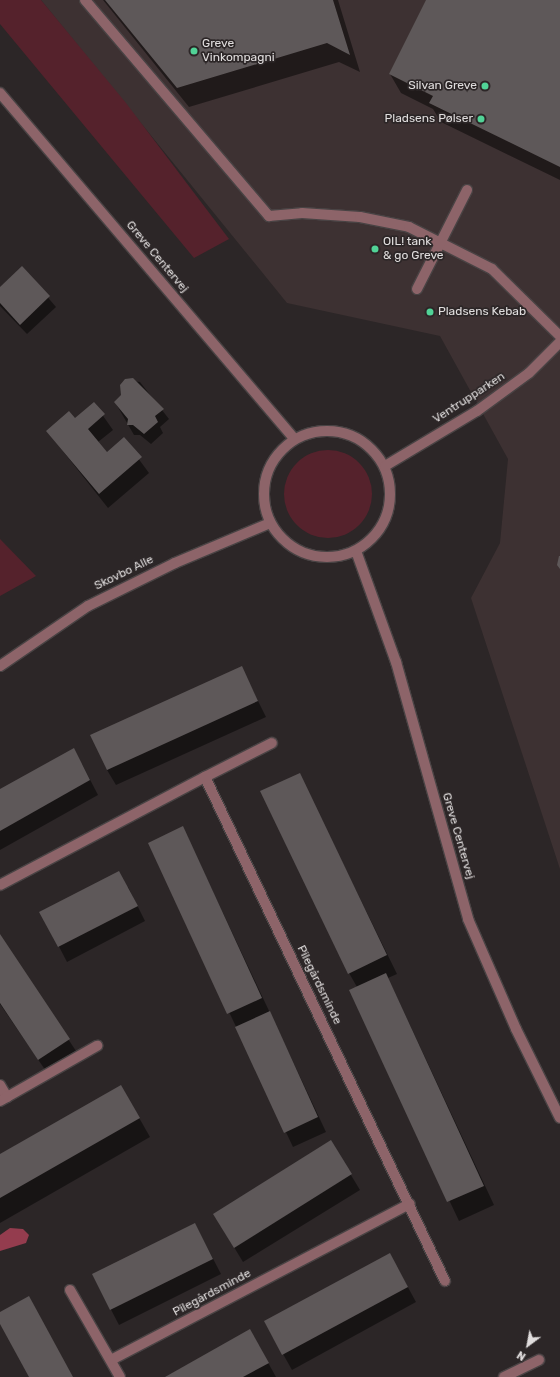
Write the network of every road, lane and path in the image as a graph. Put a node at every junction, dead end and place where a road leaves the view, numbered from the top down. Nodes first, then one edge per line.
1 (85, 0) edge
2 (0, 93) edge
3 (468, 190) dead end
4 (442, 242) junction
5 (418, 289) dead end
6 (560, 336) edge
7 (560, 342) edge
8 (294, 439) junction
9 (385, 466) junction
10 (270, 524) junction
11 (356, 551) junction
12 (0, 666) edge
13 (272, 743) dead end
14 (205, 777) junction
15 (0, 885) edge
16 (97, 1046) dead end
17 (0, 1085) edge
18 (4, 1099) edge
19 (560, 1118) edge
20 (410, 1204) junction
21 (445, 1281) dead end
22 (70, 1290) dead end
23 (111, 1360) junction
24 (539, 1360) dead end
25 (120, 1377) edge
26 (504, 1377) edge

1 - 4 street
2 - 8 street, Greve Centervej
3 - 4 street
4 - 5 street
4 - 6 street
7 - 9 street, Ventrupparken
8 - 9 street
8 - 10 street
9 - 11 street
10 - 11 street
10 - 12 street, Skovbo Alle
11 - 19 street, Greve Centervej
13 - 14 street
14 - 15 street
14 - 20 street, Pilegårdsminde
16 - 18 street
17 - 18 street
20 - 21 street, Pilegårdsminde
20 - 23 street, Pilegårdsminde
22 - 23 street
23 - 25 street
24 - 26 street

